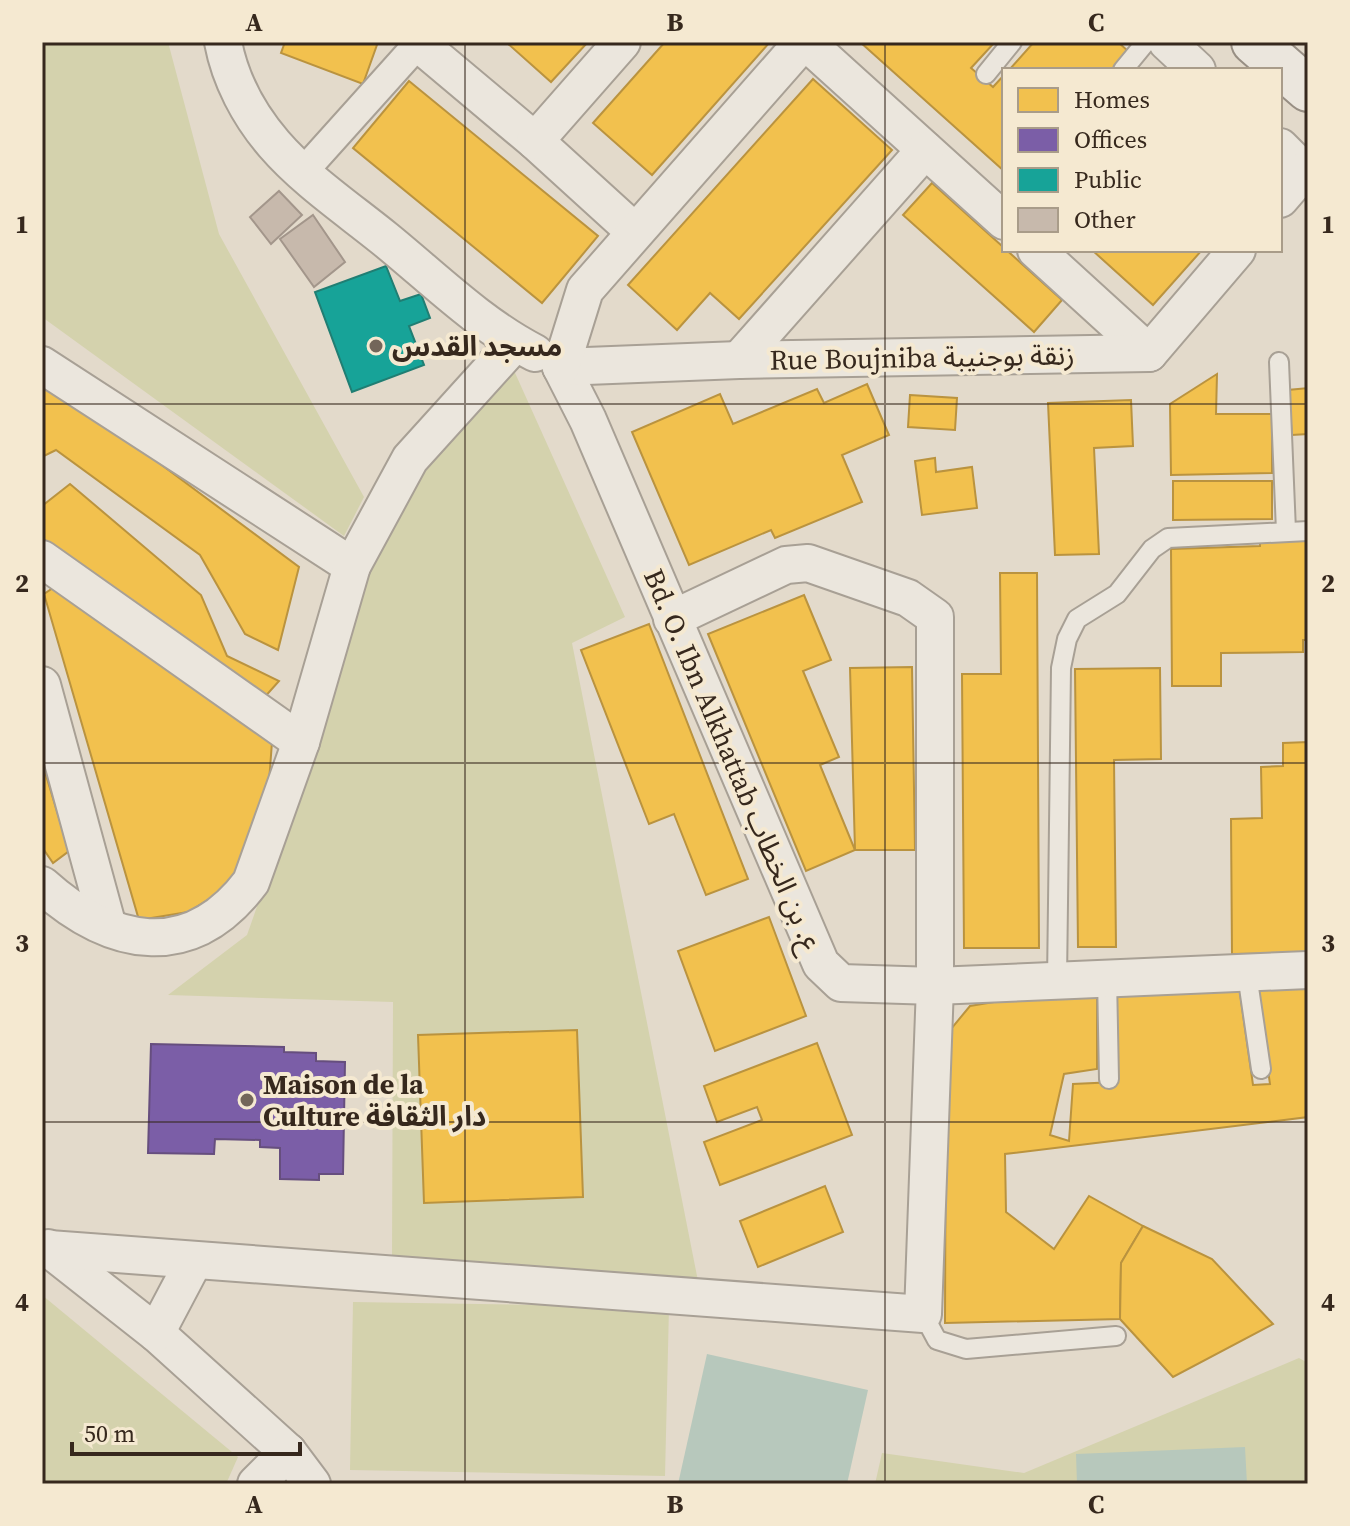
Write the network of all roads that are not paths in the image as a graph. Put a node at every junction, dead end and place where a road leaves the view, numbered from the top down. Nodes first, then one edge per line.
1 (223, 42) edge
2 (622, 42) edge
3 (805, 42) edge
4 (1012, 42) edge
5 (1146, 42) edge
6 (1167, 42) edge
7 (1254, 42) edge
8 (430, 46) edge
9 (1125, 68) edge
10 (1195, 68) edge
11 (986, 74) dead end
12 (1308, 89) edge
13 (535, 141) junction
14 (925, 150) junction
15 (1298, 164) edge
16 (303, 172) junction
17 (1282, 195) edge
18 (1002, 219) edge
19 (635, 232) junction
20 (1038, 252) edge
21 (1235, 252) edge
22 (515, 343) junction
23 (1149, 353) junction
24 (739, 360) junction
25 (1279, 362) dead end
26 (42, 365) edge
27 (561, 367) junction
28 (1286, 531) junction
29 (1308, 531) edge
30 (42, 559) edge
31 (352, 566) junction
32 (672, 619) junction
33 (42, 685) edge
34 (301, 742) junction
35 (42, 885) edge
36 (108, 927) junction
37 (1308, 970) edge
38 (1247, 974) junction
39 (1107, 977) junction
40 (1057, 981) junction
41 (935, 986) junction
42 (1261, 1069) dead end
43 (1109, 1079) dead end
44 (46, 1246) edge
45 (194, 1261) junction
46 (923, 1314) junction
47 (156, 1333) junction
48 (1116, 1336) dead end
49 (288, 1452) junction
50 (256, 1484) edge
51 (312, 1484) edge

1 - 16 street
2 - 13 street
3 - 14 street
3 - 19 street
4 - 11 lane
5 - 9 lane
6 - 10 street
7 - 12 main road
8 - 13 street
8 - 16 street
13 - 19 street
14 - 18 street
14 - 24 street
15 - 17 street
16 - 22 street
19 - 27 street
20 - 23 street
21 - 23 street
22 - 27 street
22 - 31 street
23 - 24 street, Rue Boujniba زنقة بوجنيبة
24 - 27 street, Rue Boujniba زنقة بوجنيبة
25 - 28 lane
26 - 31 street
27 - 32 street, Bd. O. Ibn Alkhattab ع. بن الخطاب
28 - 29 lane
28 - 40 lane
30 - 34 street
31 - 34 street
32 - 41 street, Bd. O. Ibn Alkhattab ع. بن الخطاب
32 - 41 street
33 - 36 street
34 - 36 street
35 - 36 street
37 - 38 street, Bd. O. Ibn Alkhattab ع. بن الخطاب
38 - 39 street, Bd. O. Ibn Alkhattab ع. بن الخطاب
38 - 42 lane
39 - 40 street, Bd. O. Ibn Alkhattab ع. بن الخطاب
39 - 43 lane
40 - 41 street, Bd. O. Ibn Alkhattab ع. بن الخطاب
41 - 46 street
44 - 45 street
44 - 47 street
45 - 46 street
45 - 47 street
46 - 48 lane
47 - 49 street
49 - 50 street
49 - 51 street

